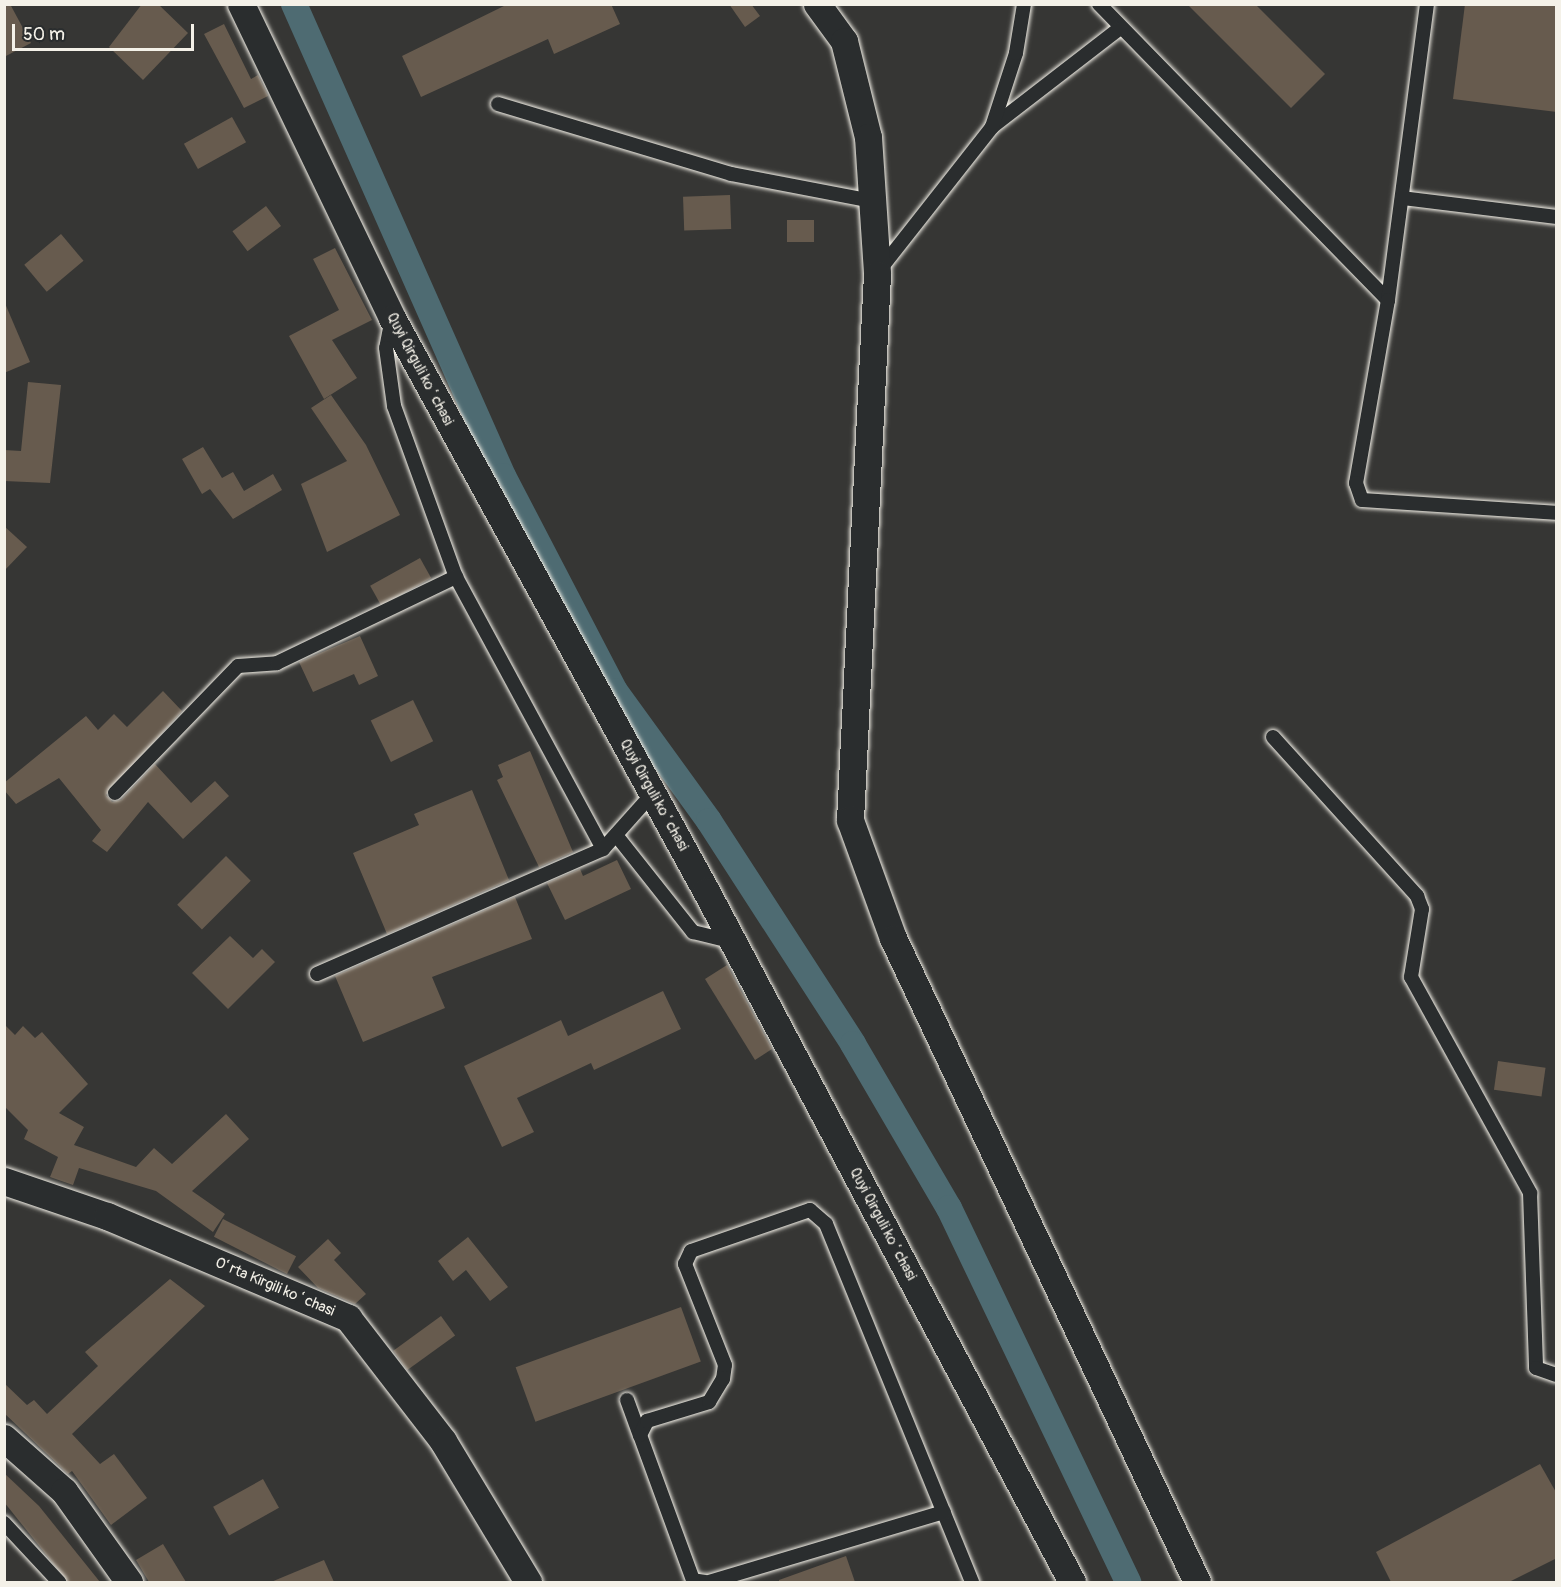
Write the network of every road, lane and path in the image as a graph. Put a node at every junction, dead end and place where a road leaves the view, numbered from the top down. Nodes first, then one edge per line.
1 (241, 4) edge
2 (817, 4) edge
3 (1024, 4) edge
4 (1099, 4) edge
5 (1427, 4) edge
6 (1119, 29) junction
7 (498, 104) dead end
8 (992, 127) junction
9 (1402, 198) junction
10 (872, 201) junction
11 (1557, 217) edge
12 (877, 274) junction
13 (1388, 300) junction
14 (392, 318) junction
15 (1557, 513) edge
16 (456, 577) junction
17 (1273, 737) dead end
18 (115, 793) dead end
19 (653, 793) junction
20 (615, 835) junction
21 (603, 849) junction
22 (734, 942) junction
23 (317, 975) dead end
24 (4, 1181) edge
25 (1557, 1375) edge
26 (627, 1400) dead end
27 (640, 1435) junction
28 (4, 1438) edge
29 (944, 1512) junction
30 (4, 1523) edge
31 (59, 1582) edge
32 (129, 1582) edge
33 (528, 1582) edge
34 (707, 1582) edge
35 (972, 1582) edge
36 (1072, 1582) edge
37 (1197, 1582) edge

1 - 14 street, Quyi Qirguli koʻchasi
2 - 10 street
3 - 8 lane
4 - 6 lane
5 - 9 lane
6 - 8 lane
6 - 13 lane
7 - 10 lane
8 - 12 lane
9 - 11 lane
9 - 13 lane
10 - 12 street
12 - 37 street
13 - 15 lane
14 - 16 lane
14 - 19 street, Quyi Qirguli koʻchasi
16 - 18 lane
16 - 21 lane
17 - 25 lane
19 - 20 lane
19 - 22 street, Quyi Qirguli koʻchasi
20 - 21 lane
20 - 22 lane
21 - 23 lane
22 - 36 street, Quyi Qirguli koʻchasi
24 - 33 street, Oʻrta Kirgili koʻchasi
26 - 27 lane
27 - 29 lane
27 - 34 lane
28 - 32 street
29 - 34 lane
29 - 35 lane
30 - 31 lane

